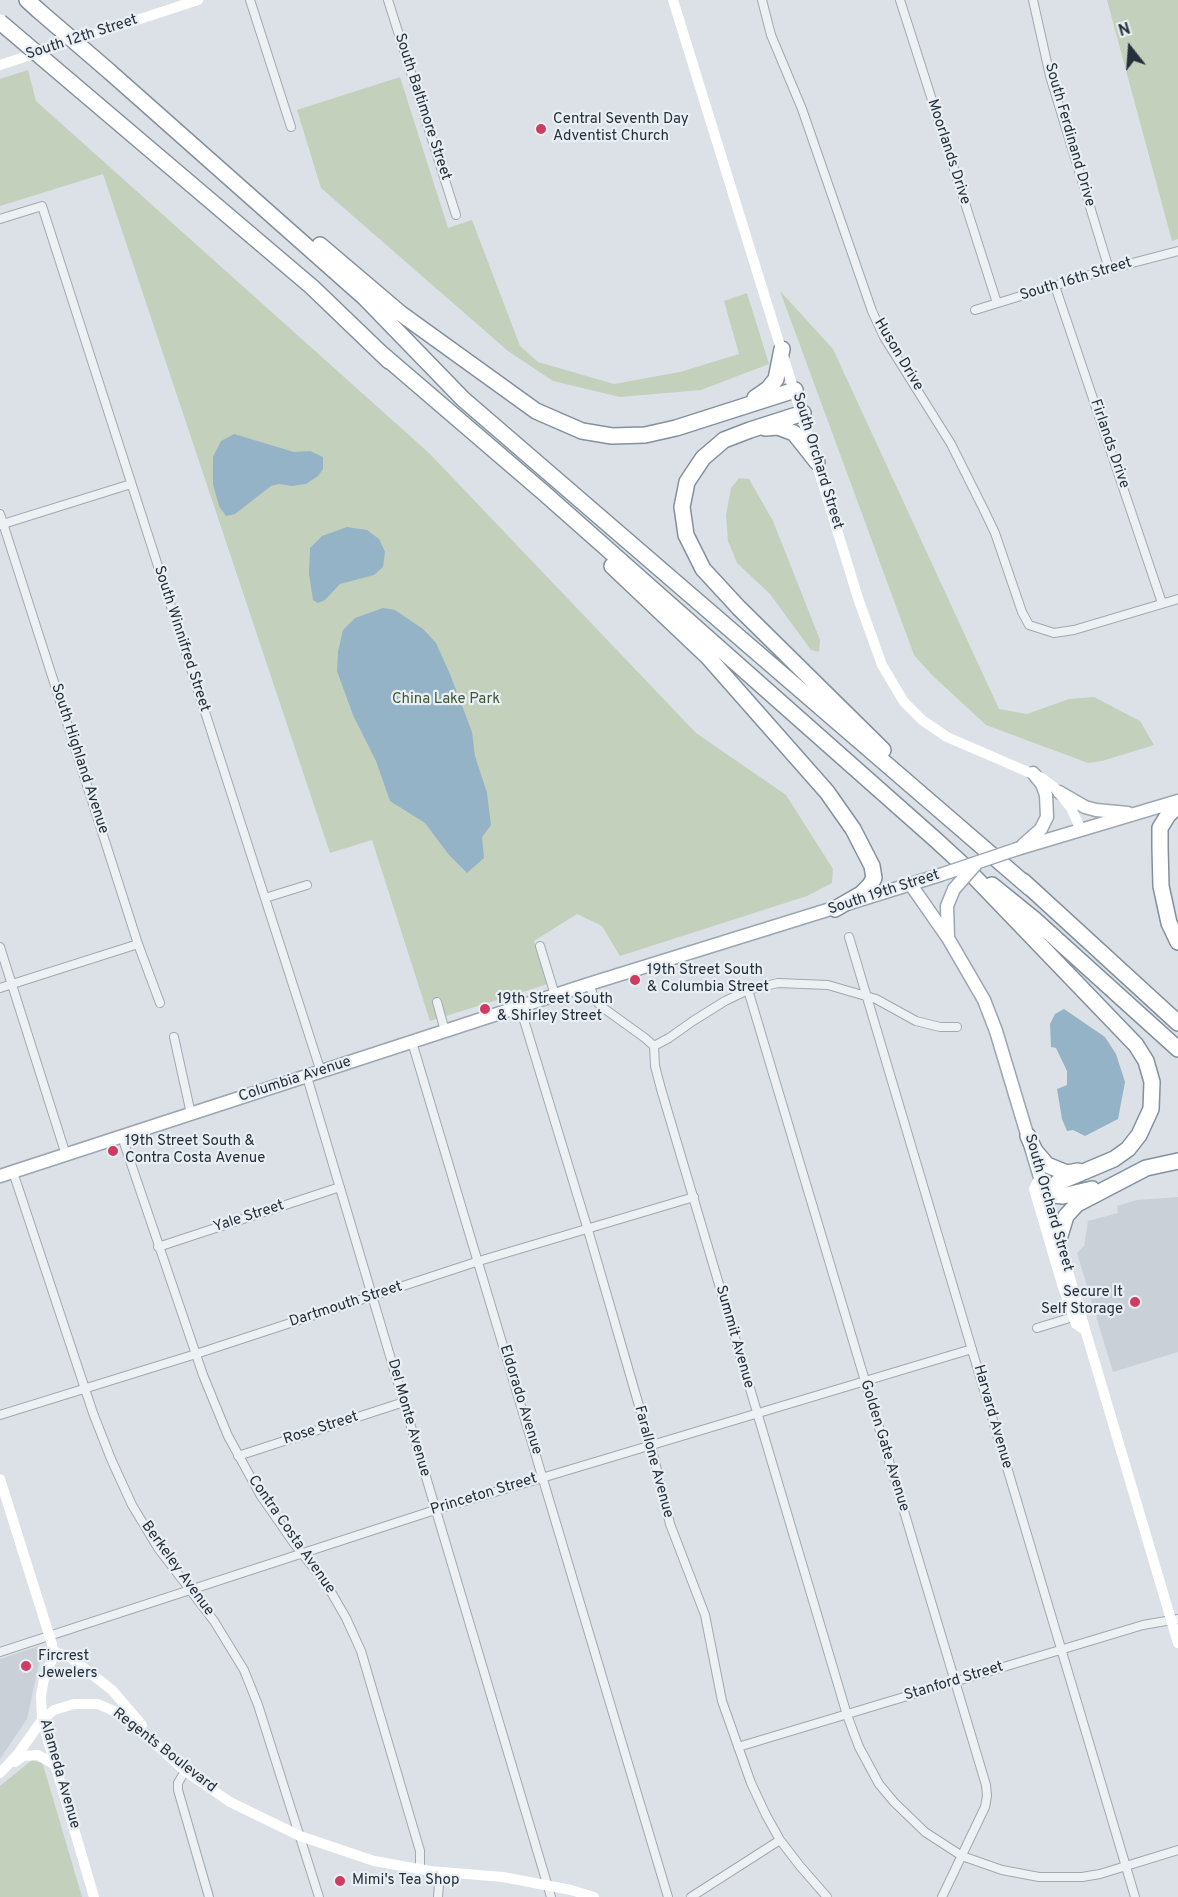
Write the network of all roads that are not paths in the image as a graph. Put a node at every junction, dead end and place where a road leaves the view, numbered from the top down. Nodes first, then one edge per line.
1 (198, 0) edge
2 (250, 0) edge
3 (388, 0) edge
4 (673, 0) edge
5 (762, 0) edge
6 (900, 0) edge
7 (1034, 0) edge
8 (31, 3) edge
9 (0, 22) edge
10 (0, 65) edge
11 (291, 127) dead end
12 (210, 161) junction
13 (456, 215) dead end
14 (0, 219) edge
15 (1178, 251) edge
16 (1109, 268) junction
17 (1055, 286) junction
18 (997, 303) junction
19 (975, 310) dead end
20 (782, 349) junction
21 (382, 354) junction
22 (795, 390) junction
23 (743, 407) junction
24 (802, 413) junction
25 (750, 430) junction
26 (817, 462) junction
27 (132, 484) junction
28 (0, 514) edge
29 (2, 525) edge
30 (1178, 599) edge
31 (1162, 603) junction
32 (1033, 773) junction
33 (1059, 792) junction
34 (1178, 801) edge
35 (1178, 806) edge
36 (1135, 814) junction
37 (1081, 830) junction
38 (936, 840) junction
39 (1024, 846) junction
40 (977, 863) junction
41 (307, 885) dead end
42 (911, 885) junction
43 (1030, 888) junction
44 (265, 898) junction
45 (835, 909) junction
46 (849, 937) dead end
47 (948, 938) junction
48 (1178, 942) edge
49 (138, 944) junction
50 (540, 946) dead end
51 (0, 947) edge
52 (12, 984) junction
53 (589, 984) junction
54 (0, 988) edge
55 (748, 990) junction
56 (555, 995) junction
57 (868, 997) junction
58 (437, 1002) dead end
59 (160, 1003) dead end
60 (520, 1007) junction
61 (1178, 1023) edge
62 (957, 1027) dead end
63 (445, 1031) junction
64 (174, 1038) dead end
65 (412, 1042) junction
66 (654, 1046) junction
67 (1178, 1049) edge
68 (321, 1072) junction
69 (307, 1077) junction
70 (191, 1114) junction
71 (1028, 1136) junction
72 (122, 1137) junction
73 (66, 1155) junction
74 (1178, 1161) edge
75 (1090, 1169) junction
76 (1178, 1169) edge
77 (14, 1172) junction
78 (0, 1176) edge
79 (1040, 1178) junction
80 (1125, 1179) junction
81 (340, 1187) junction
82 (1045, 1194) junction
83 (693, 1197) junction
84 (588, 1230) junction
85 (1059, 1239) junction
86 (158, 1247) junction
87 (479, 1262) junction
88 (373, 1296) junction
89 (1073, 1317) junction
90 (1036, 1328) dead end
91 (1084, 1329) junction
92 (972, 1349) junction
93 (196, 1354) junction
94 (865, 1381) junction
95 (85, 1389) junction
96 (404, 1402) junction
97 (757, 1413) junction
98 (0, 1415) edge
99 (650, 1445) junction
100 (238, 1456) junction
101 (543, 1477) junction
102 (0, 1479) edge
103 (435, 1509) junction
104 (303, 1553) junction
105 (189, 1589) junction
106 (1175, 1620) edge
107 (49, 1635) junction
108 (1178, 1643) edge
109 (53, 1650) junction
110 (1061, 1650) junction
111 (0, 1652) edge
112 (954, 1682) junction
113 (847, 1715) junction
114 (42, 1720) junction
115 (738, 1747) junction
116 (159, 1749) junction
117 (55, 1765) junction
118 (4, 1769) edge
119 (185, 1771) junction
120 (300, 1836) junction
121 (780, 1840) junction
122 (1178, 1850) edge
123 (962, 1856) junction
124 (1126, 1867) junction
125 (420, 1869) junction
126 (440, 1872) junction
127 (548, 1885) junction
128 (94, 1897) edge
129 (209, 1897) edge
130 (319, 1897) edge
131 (438, 1897) edge
132 (551, 1897) edge
133 (594, 1897) edge
134 (668, 1897) edge
135 (691, 1897) edge
136 (827, 1897) edge
137 (942, 1897) edge
138 (1135, 1897) edge

1 - 10 main road, South 12th Street
2 - 11 street
3 - 13 street, South Baltimore Street
4 - 20 main road, South Orchard Street
5 - 31 street, Huson Drive
6 - 18 street, Moorlands Drive
7 - 16 street, South Ferdinand Drive
8 - 12 highway, bridge
9 - 21 highway, bridge
12 - 23 highway
12 - 43 highway
14 - 27 street, South Winnifred Street
15 - 16 street, South 16th Street
16 - 17 street, South 16th Street
17 - 18 street, South 16th Street
17 - 31 street, Firlands Drive
18 - 19 street, South 16th Street
20 - 22 main road, South Orchard Street
20 - 23 highway
21 - 38 highway
21 - 45 highway
22 - 23 highway
22 - 24 main road, South Orchard Street
24 - 25 highway
24 - 26 main road, South Orchard Street
25 - 26 highway
25 - 43 highway
26 - 32 main road, South Orchard Street
27 - 29 street
27 - 44 street, South Winnifred Street
28 - 29 street, South Highland Avenue
29 - 49 street, South Highland Avenue
30 - 31 street
32 - 33 main road, South Orchard Street
32 - 39 main road
33 - 36 main road
33 - 37 main road, South Orchard Street
34 - 36 main road, South 19th Street
35 - 48 highway
36 - 37 main road, South 19th Street
37 - 39 main road, South 19th Street
38 - 67 highway
38 - 75 highway
39 - 40 main road, South 19th Street, bridge
40 - 42 main road, South 19th Street, bridge
40 - 47 main road, bridge
41 - 44 street
42 - 45 main road, South 19th Street
42 - 47 main road, South Orchard Street
43 - 61 highway
44 - 68 street, South Winnifred Street
45 - 53 main road, South 19th Street
46 - 57 street, Harvard Avenue
47 - 71 main road, South Orchard Street
49 - 52 street
49 - 59 street, South Highland Avenue
50 - 56 street
51 - 52 street
52 - 54 street
52 - 73 street
53 - 56 main road, Columbia Avenue
53 - 66 street
55 - 57 street
55 - 66 street
55 - 94 street, Golden Gate Avenue
56 - 60 main road, Columbia Avenue
57 - 62 street
57 - 92 street, Harvard Avenue
58 - 63 street
60 - 63 main road, Columbia Avenue
60 - 84 street, Farallone Avenue
63 - 65 main road, Columbia Avenue
64 - 70 street
65 - 68 main road, Columbia Avenue
65 - 87 street, Eldorado Avenue
66 - 83 street, Summit Avenue
68 - 69 main road, Columbia Avenue
69 - 70 main road, Columbia Avenue
69 - 81 street, Del Monte Avenue
70 - 72 main road, Columbia Avenue
71 - 75 highway
71 - 79 main road, South Orchard Street
72 - 73 main road, Columbia Avenue
72 - 86 street, Contra Costa Avenue
73 - 77 main road, Columbia Avenue
74 - 80 highway
75 - 82 highway
76 - 80 highway
77 - 78 main road, Columbia Avenue
77 - 95 street, Berkeley Avenue
79 - 82 main road, South Orchard Street
79 - 89 main road
80 - 82 highway
80 - 85 highway
81 - 86 street, Yale Street
81 - 88 street, Del Monte Avenue
82 - 85 main road, South Orchard Street
83 - 84 street, Dartmouth Street
83 - 97 street, Summit Avenue
84 - 87 street, Dartmouth Street
84 - 99 street, Farallone Avenue
85 - 91 main road, South Orchard Street
86 - 93 street, Contra Costa Avenue
87 - 88 street, Dartmouth Street
87 - 101 street, Eldorado Avenue
88 - 93 street, Dartmouth Street
88 - 96 street, Del Monte Avenue
89 - 90 street
89 - 91 main road
91 - 106 main road, South Orchard Street
92 - 94 street, Princeton Street
92 - 110 street, Harvard Avenue
93 - 95 street, Dartmouth Street
93 - 100 street, Contra Costa Avenue
94 - 97 street, Princeton Street
94 - 112 street, Golden Gate Avenue
95 - 98 street, Dartmouth Street
95 - 105 street, Berkeley Avenue
96 - 100 street, Rose Street
96 - 103 street, Del Monte Avenue
97 - 99 street, Princeton Street
97 - 113 street, Summit Avenue
99 - 101 street, Princeton Street
99 - 115 street, Farallone Avenue
100 - 104 street, Contra Costa Avenue
101 - 103 street, Princeton Street
101 - 134 street, Eldorado Avenue
102 - 107 main road
103 - 104 street, Princeton Street
103 - 127 street, Del Monte Avenue
104 - 105 street, Princeton Street
104 - 125 street, Contra Costa Avenue
105 - 107 street, Princeton Street
105 - 120 street, Berkeley Avenue
106 - 108 main road, South Orchard Street
106 - 110 street, Stanford Street
107 - 109 main road
107 - 111 street, Princeton Street
109 - 114 main road, Alameda Avenue
109 - 116 main road
110 - 112 street, Stanford Street
110 - 124 street, Harvard Avenue
112 - 113 street, Stanford Street
112 - 123 street, Golden Gate Avenue
113 - 115 street, Stanford Street
113 - 123 street, Summit Avenue
114 - 116 main road, Regents Boulevard
114 - 117 main road, Alameda Avenue
114 - 118 main road, Regents Boulevard
115 - 121 street, Farallone Avenue
116 - 119 main road, Regents Boulevard
117 - 118 main road
117 - 128 main road, Alameda Avenue
119 - 120 main road, Regents Boulevard
119 - 129 street
120 - 125 main road, Regents Boulevard
120 - 130 street, Berkeley Avenue
121 - 135 street
121 - 136 street, Farallone Avenue
122 - 124 street, Summit Avenue
123 - 124 street, Summit Avenue
123 - 137 street, Golden Gate Avenue
124 - 138 street, Harvard Avenue
125 - 126 main road, Regents Boulevard
126 - 127 main road, Regents Boulevard
126 - 131 street
127 - 132 street, Del Monte Avenue
127 - 133 main road, Regents Boulevard

